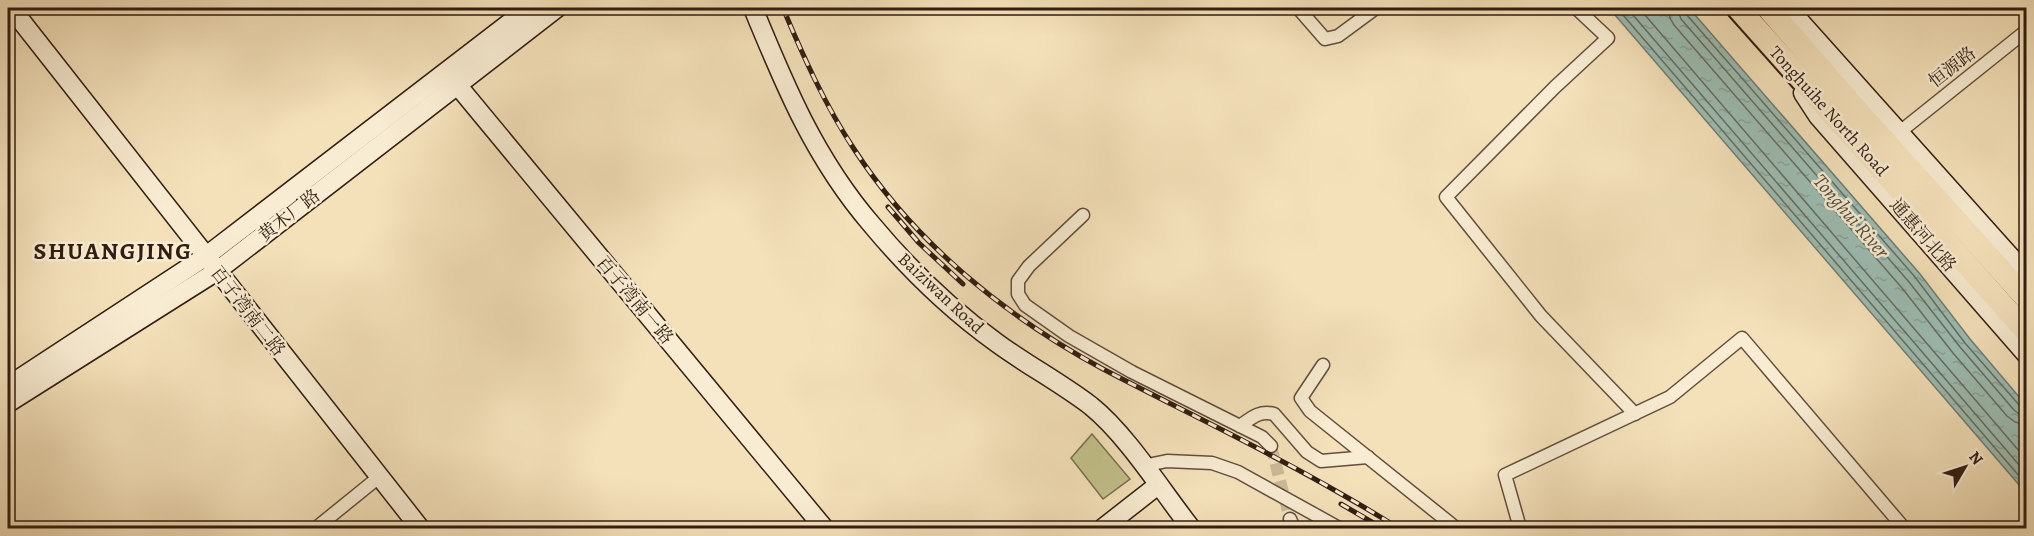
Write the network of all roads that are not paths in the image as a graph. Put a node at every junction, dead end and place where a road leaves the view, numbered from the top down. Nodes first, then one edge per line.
1 (10, 8) edge
2 (529, 8) edge
3 (557, 8) edge
4 (753, 8) edge
5 (1298, 8) edge
6 (1376, 8) edge
7 (1576, 8) edge
8 (1738, 8) edge
9 (1768, 8) edge
10 (1788, 8) edge
11 (1808, 29) junction
12 (2026, 31) edge
13 (1779, 56) junction
14 (452, 78) junction
15 (1852, 105) junction
16 (1901, 131) junction
17 (1929, 206) junction
18 (1083, 215) dead end
19 (211, 264) junction
20 (2026, 274) edge
21 (2026, 298) edge
22 (2026, 331) edge
23 (2026, 354) edge
24 (1323, 365) dead end
25 (8, 386) edge
26 (8, 403) edge
27 (1635, 414) junction
28 (1240, 426) junction
29 (1271, 447) tunnel mouth
30 (1368, 457) junction
31 (1143, 466) junction
32 (379, 477) junction
33 (1158, 485) junction
34 (316, 528) edge
35 (420, 528) edge
36 (824, 528) edge
37 (1102, 528) edge
38 (1191, 528) edge
39 (1339, 528) edge
40 (1456, 528) edge
41 (1520, 528) edge
42 (1904, 528) edge

1 - 19 street, 百子湾南二路
2 - 14 street, 黄木厂路
3 - 14 street, 黄木厂路
4 - 31 street, Baiziwan Road
5 - 6 street
7 - 27 street
8 - 13 highway, Tonghuihe North Road
9 - 15 highway, Tonghuihe North Road
10 - 11 street
11 - 15 highway
11 - 16 street
12 - 16 street, 恒源路
13 - 17 highway, Tonghuihe North Road
13 - 23 street, 通惠河北路
14 - 19 street, 黄木厂路
14 - 36 street, 百子湾南一路
15 - 17 highway, Tonghuihe North Road
16 - 20 street
17 - 21 highway
17 - 22 highway
18 - 28 street
19 - 25 street, 黄木厂路
19 - 26 street, 黄木厂路
19 - 32 street, 百子湾南二路
24 - 30 street
27 - 41 street
27 - 42 street
28 - 29 street
28 - 30 street
30 - 40 street
31 - 33 street, Baiziwan Road
31 - 39 street
32 - 34 street
32 - 35 street, 百子湾南二路
33 - 37 street
33 - 38 street, Baiziwan Road

